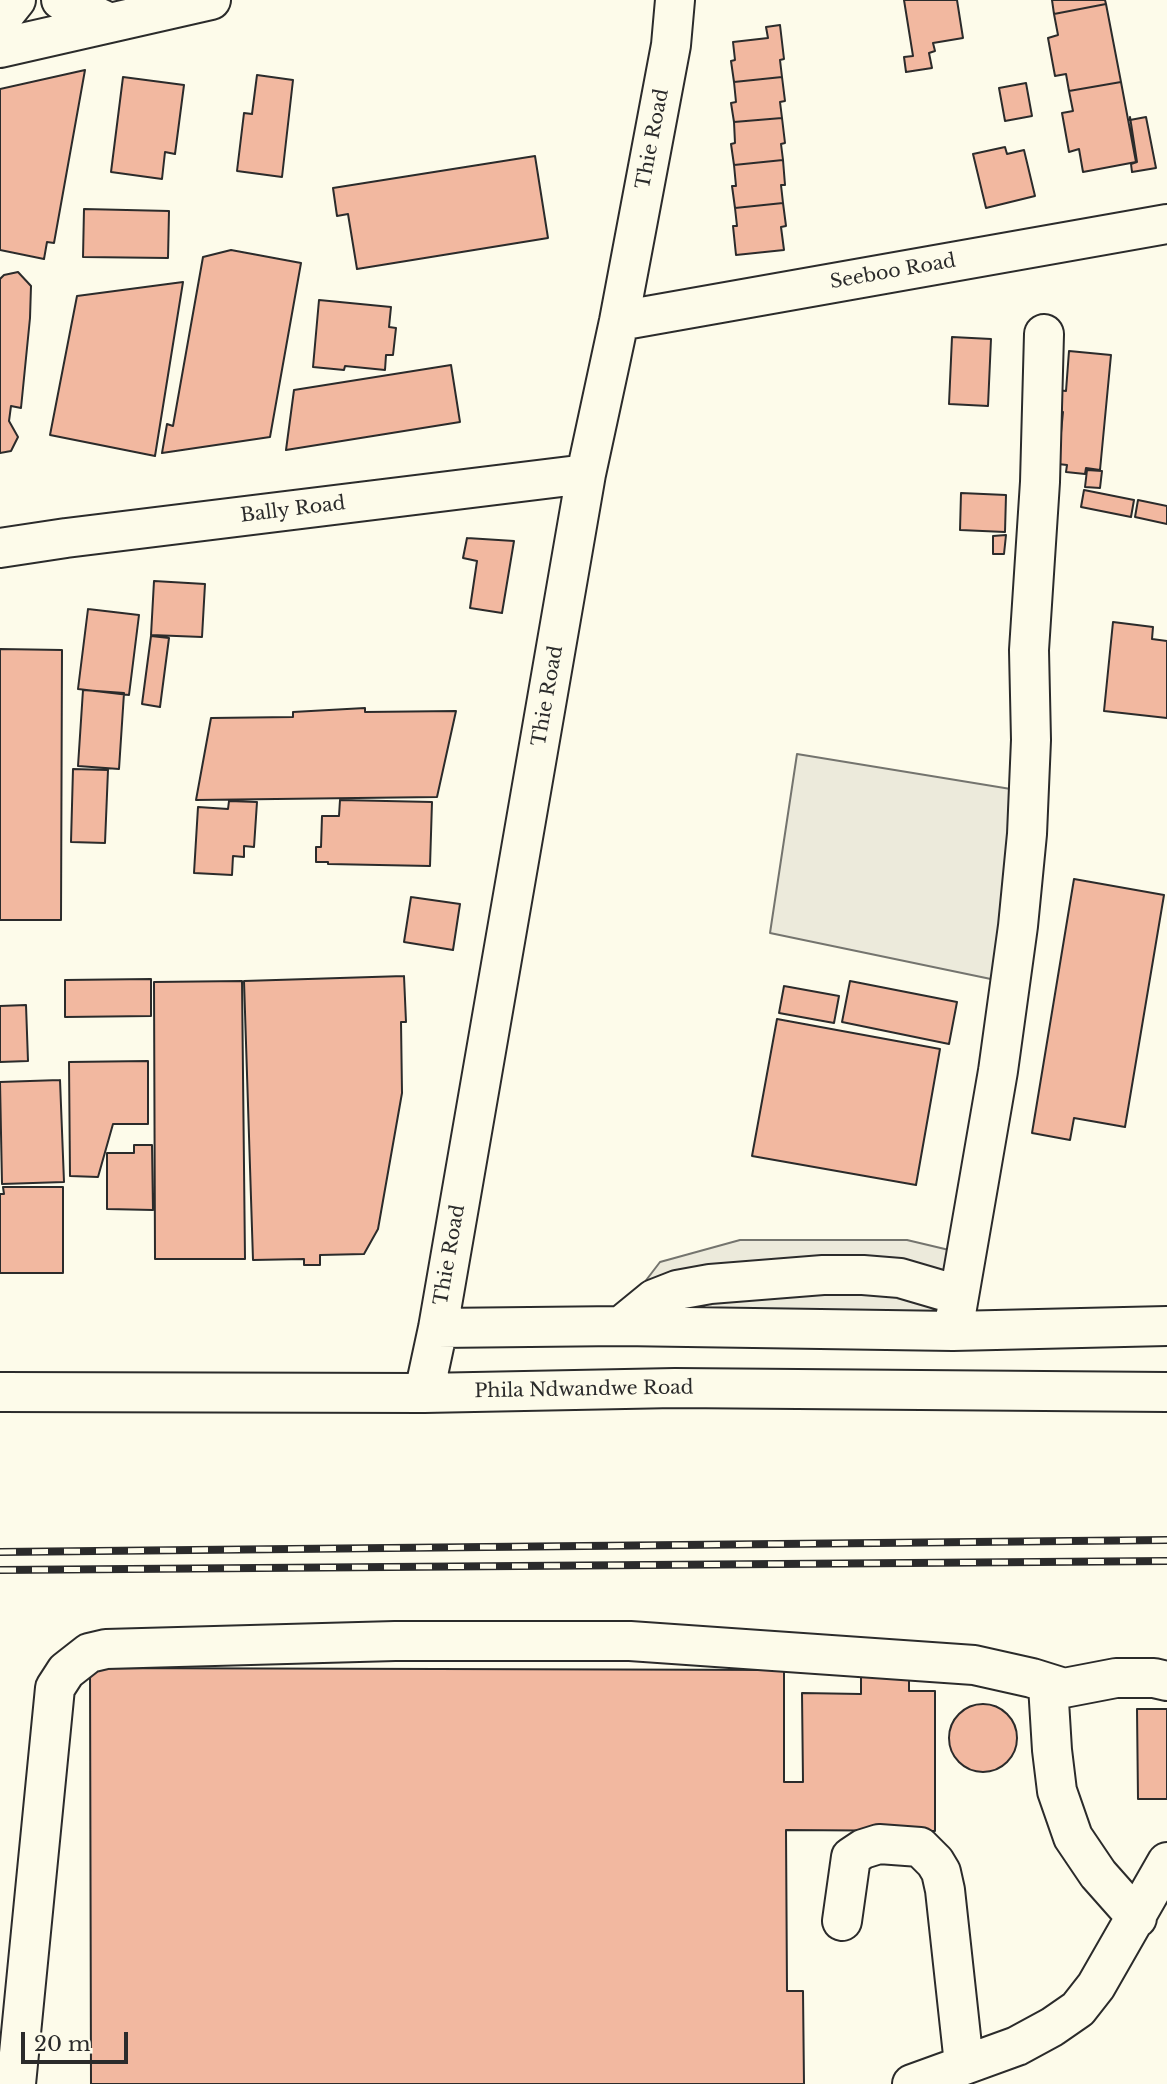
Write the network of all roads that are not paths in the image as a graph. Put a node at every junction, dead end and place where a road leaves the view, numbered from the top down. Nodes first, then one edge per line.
1 (16, 0) edge
2 (61, 0) edge
3 (211, 0) edge
4 (675, 0) edge
5 (0, 20) edge
6 (108, 22) junction
7 (0, 48) edge
8 (1167, 224) edge
9 (620, 321) junction
10 (1044, 334) dead end
11 (586, 474) junction
12 (0, 548) edge
13 (956, 1313) junction
14 (621, 1326) junction
15 (1167, 1326) edge
16 (438, 1328) junction
17 (0, 1392) edge
18 (1167, 1392) edge
19 (424, 1393) junction
20 (1167, 1681) edge
21 (1048, 1685) junction
22 (1167, 1862) edge
23 (1137, 1918) junction
24 (842, 1921) dead end
25 (964, 2064) junction
26 (16, 2084) edge
27 (912, 2084) edge

1 - 5 street
2 - 6 street
3 - 6 street
4 - 9 street, Thie Road
6 - 7 street
8 - 9 street, Seeboo Road
9 - 11 street, Thie Road
10 - 13 street
11 - 12 street, Bally Road
11 - 16 street, Thie Road
13 - 14 street
13 - 14 street
13 - 15 street
14 - 16 street
16 - 19 street, Thie Road
17 - 19 street, Phila Ndwandwe Road
18 - 19 street, Phila Ndwandwe Road
20 - 21 street
21 - 23 street
21 - 26 street
22 - 23 street
23 - 25 street
24 - 25 street
25 - 27 street

